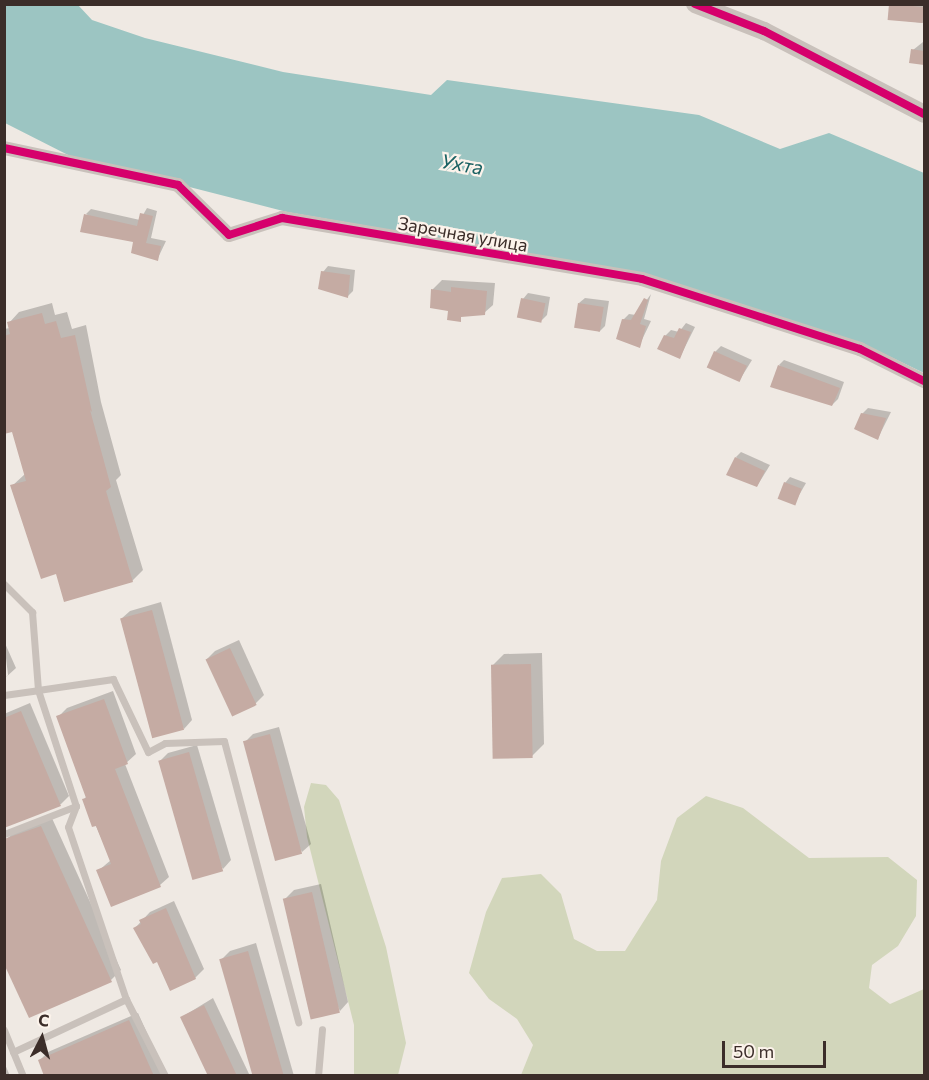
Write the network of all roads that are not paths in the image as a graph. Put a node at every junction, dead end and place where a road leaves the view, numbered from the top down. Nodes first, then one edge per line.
1 (695, 4) edge
2 (924, 114) edge
3 (4, 148) edge
4 (924, 381) edge
5 (4, 584) edge
6 (38, 690) junction
7 (4, 695) edge
8 (76, 806) junction
9 (4, 834) edge
10 (126, 999) junction
11 (298, 1022) dead end
12 (322, 1029) dead end
13 (4, 1030) edge
14 (14, 1052) junction
15 (23, 1076) edge
16 (165, 1076) edge
17 (318, 1076) edge

1 - 2 street
3 - 4 street, Заречная улица
5 - 6 lane
6 - 7 lane
6 - 8 lane
6 - 11 lane
8 - 9 lane
8 - 10 lane
10 - 14 lane
10 - 16 lane
12 - 17 lane
13 - 14 lane
14 - 15 lane

